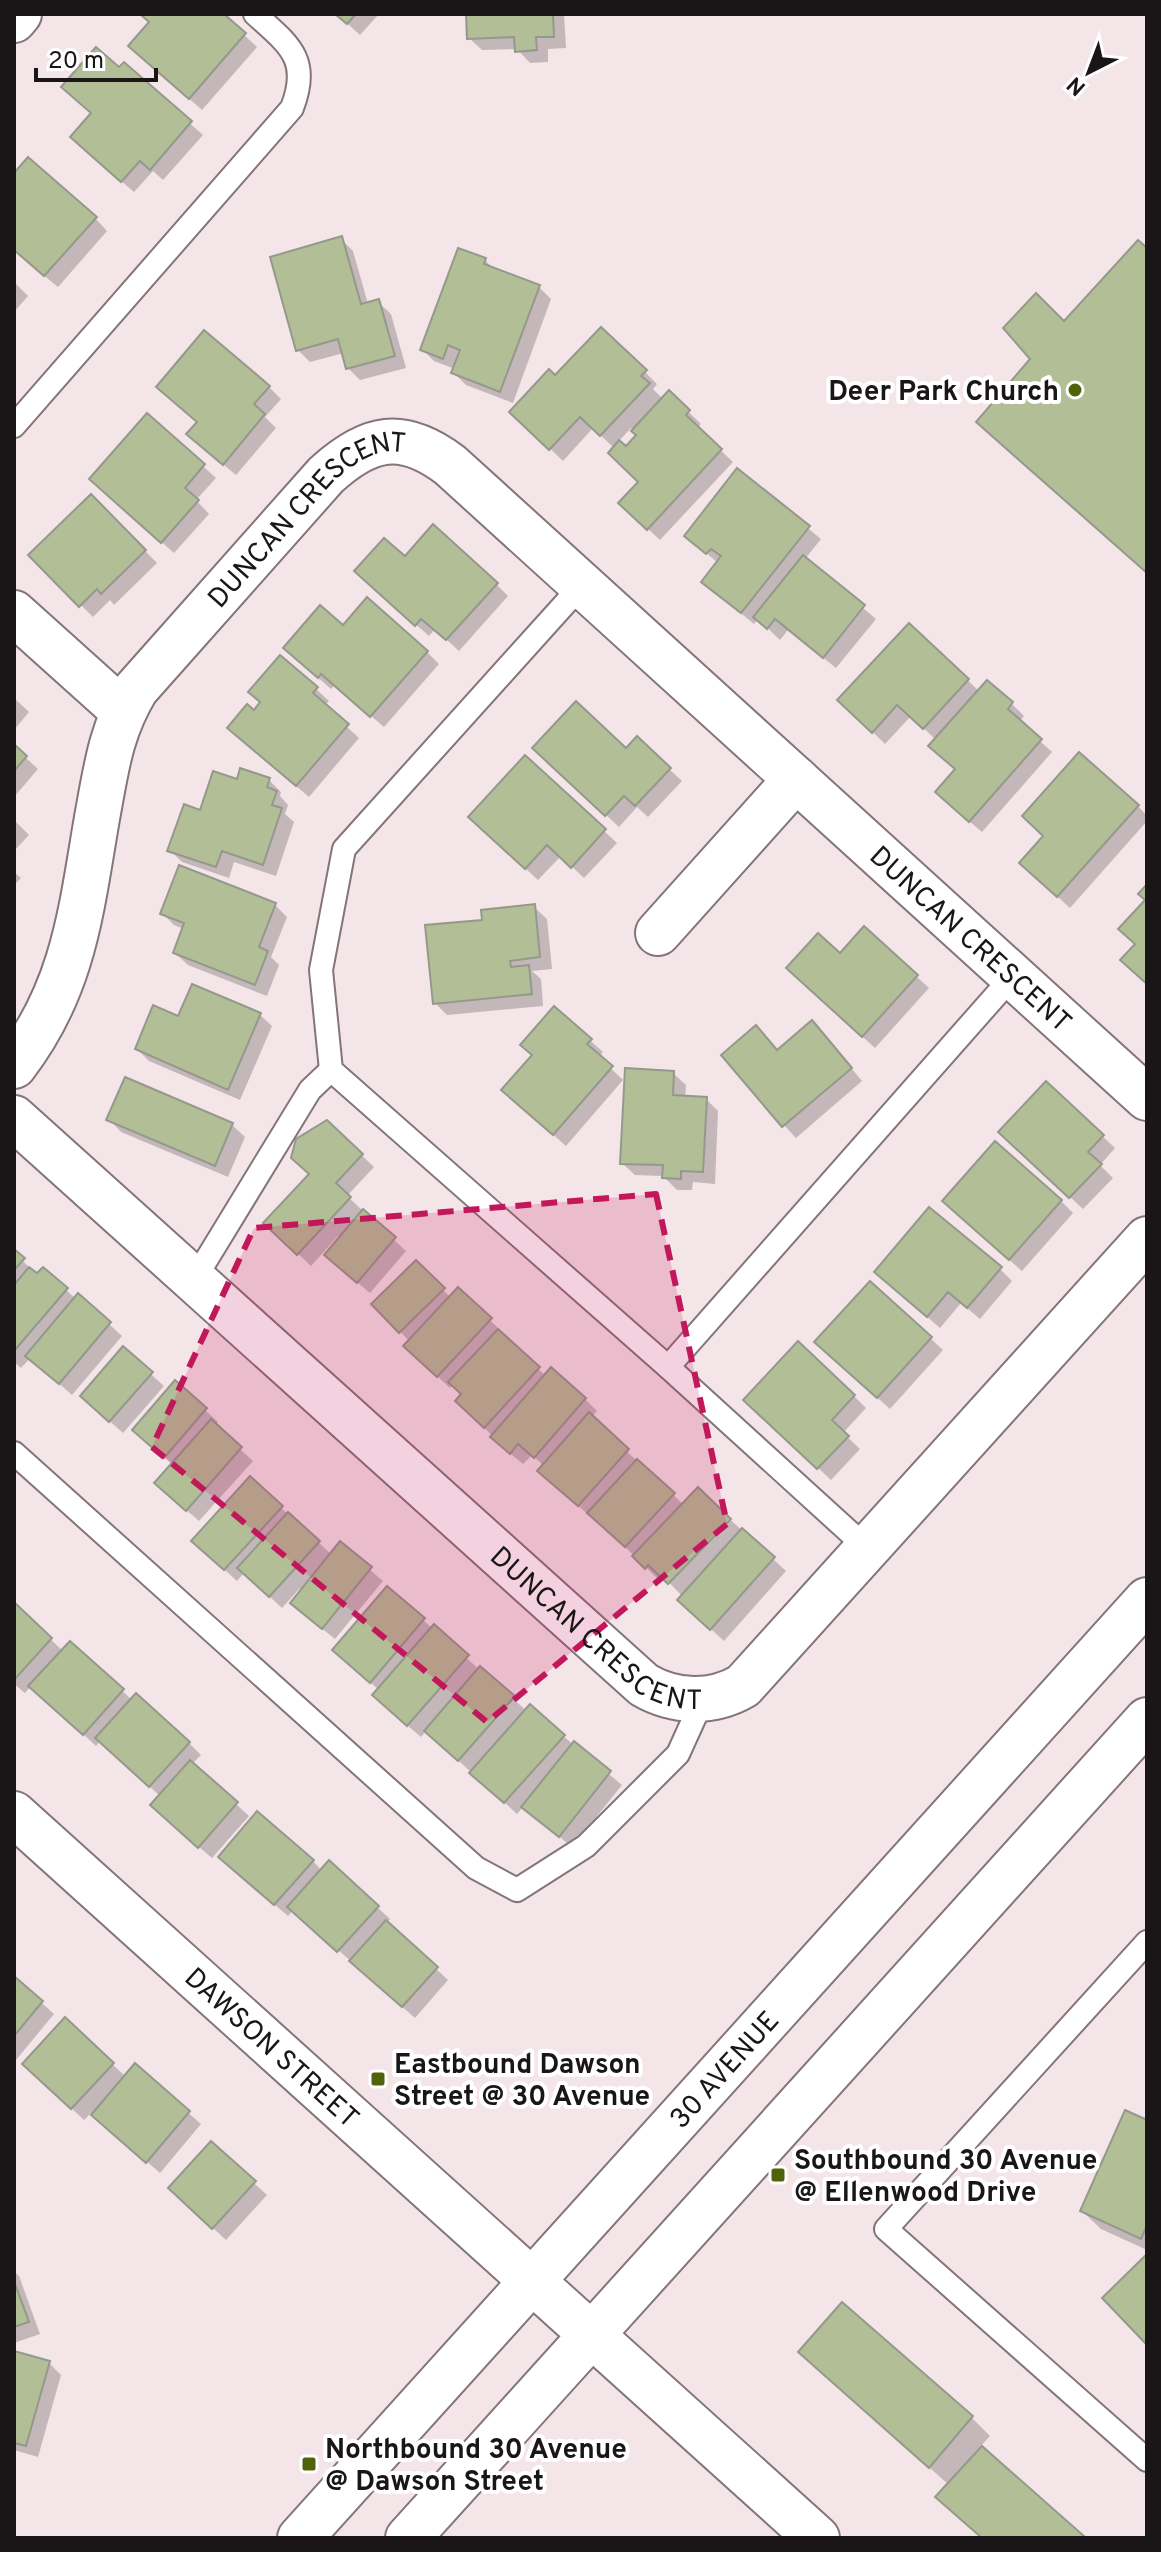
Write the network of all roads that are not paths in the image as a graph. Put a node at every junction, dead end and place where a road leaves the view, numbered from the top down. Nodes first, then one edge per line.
1 (19, 14) edge
2 (255, 14) edge
3 (14, 20) edge
4 (14, 426) edge
5 (581, 586) junction
6 (14, 613) edge
7 (123, 711) junction
8 (796, 779) junction
9 (658, 933) dead end
10 (1013, 976) junction
11 (14, 1066) edge
12 (331, 1070) junction
13 (1147, 1098) edge
14 (14, 1118) edge
15 (1147, 1239) edge
16 (194, 1280) junction
17 (668, 1367) junction
18 (14, 1453) edge
19 (868, 1549) junction
20 (1147, 1600) edge
21 (703, 1699) junction
22 (1147, 1720) edge
23 (17, 1822) edge
24 (1147, 1942) edge
25 (532, 2281) junction
26 (591, 2334) junction
27 (1147, 2460) edge
28 (300, 2538) edge
29 (408, 2538) edge
30 (817, 2538) edge

1 - 3 street
2 - 4 lane
5 - 7 street, DUNCAN CRESCENT
5 - 8 street, DUNCAN CRESCENT
5 - 12 lane
6 - 7 street
7 - 11 street, DUNCAN CRESCENT
8 - 9 street
8 - 10 street, DUNCAN CRESCENT
10 - 13 street, DUNCAN CRESCENT
10 - 17 lane
12 - 16 lane
12 - 17 lane
14 - 16 street, DUNCAN CRESCENT
15 - 19 street, DUNCAN CRESCENT
16 - 21 street, DUNCAN CRESCENT
17 - 19 lane
18 - 21 lane
19 - 21 street, DUNCAN CRESCENT
20 - 25 street, 30 AVENUE
22 - 26 street
23 - 25 street, DAWSON STREET
24 - 27 lane
25 - 26 street, DAWSON STREET
25 - 28 street, 30 AVENUE
26 - 29 street
26 - 30 street, DAWSON STREET

